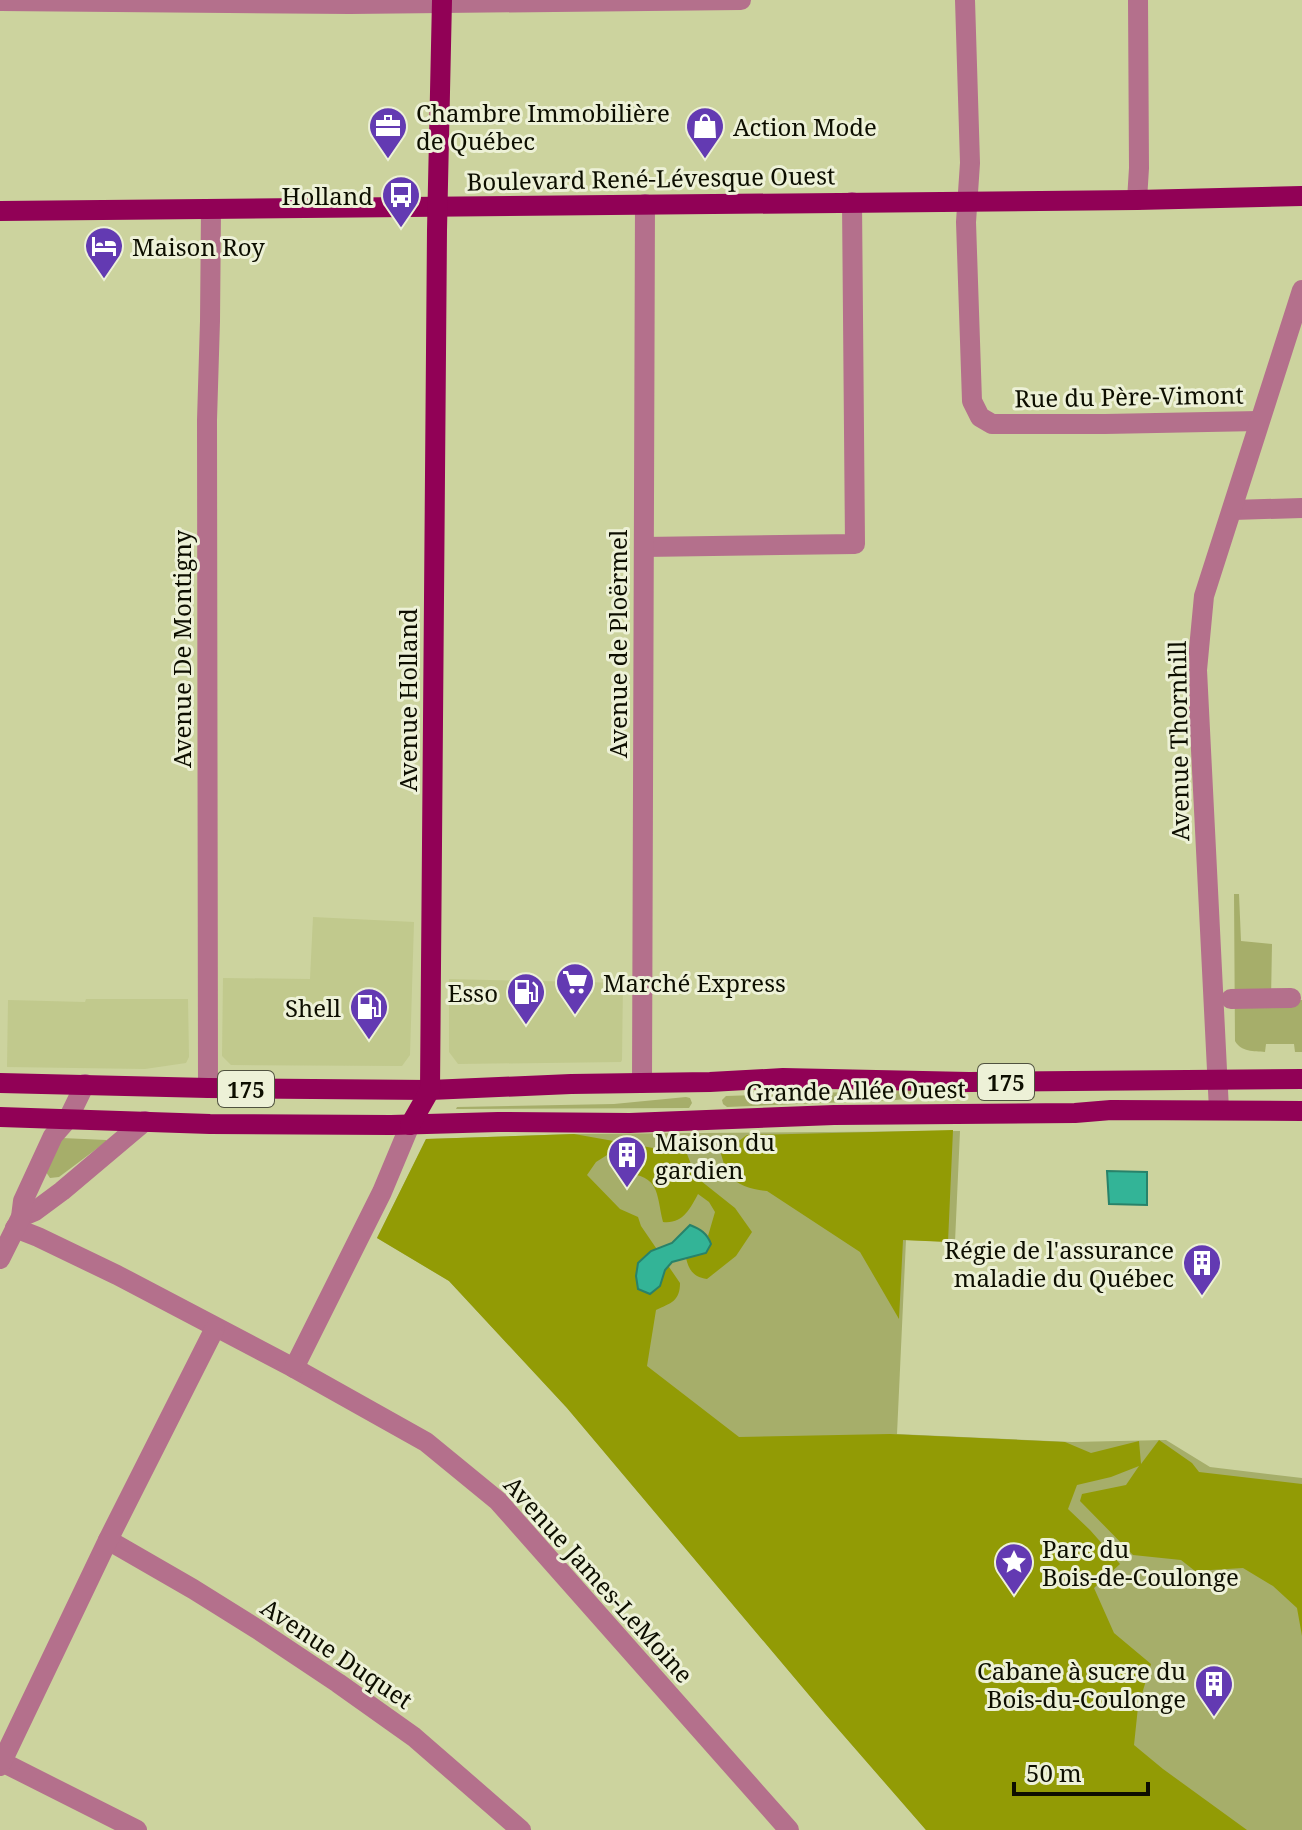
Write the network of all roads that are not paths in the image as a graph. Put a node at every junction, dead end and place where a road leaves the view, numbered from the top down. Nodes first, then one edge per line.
1 (741, 0) edge
2 (965, 0) edge
3 (1138, 0) edge
4 (0, 1) edge
5 (442, 1) edge
6 (1302, 196) edge
7 (1137, 200) junction
8 (967, 201) junction
9 (852, 202) junction
10 (645, 204) junction
11 (438, 206) junction
12 (211, 209) junction
13 (0, 211) edge
14 (1302, 290) edge
15 (1259, 421) junction
16 (1302, 508) edge
17 (1233, 510) junction
18 (644, 547) junction
19 (1291, 998) dead end
20 (1231, 999) dead end
21 (1302, 1079) edge
22 (1218, 1081) junction
23 (0, 1083) edge
24 (642, 1083) junction
25 (85, 1084) junction
26 (208, 1088) junction
27 (430, 1090) junction
28 (1219, 1110) junction
29 (1302, 1111) edge
30 (0, 1117) edge
31 (68, 1119) junction
32 (145, 1121) junction
33 (410, 1125) junction
34 (18, 1222) junction
35 (1, 1255) edge
36 (215, 1328) junction
37 (294, 1368) junction
38 (108, 1540) junction
39 (1, 1764) edge
40 (137, 1830) edge
41 (521, 1830) edge
42 (789, 1830) edge

1 - 5 street
2 - 8 street, Rue du Père-Vimont
3 - 7 street
4 - 5 street
5 - 11 main road, Avenue Holland
6 - 7 main road, Boulevard René-Lévesque Ouest
7 - 8 main road, Boulevard René-Lévesque Ouest
8 - 9 main road, Boulevard René-Lévesque Ouest
8 - 15 street, Rue du Père-Vimont
9 - 10 main road, Boulevard René-Lévesque Ouest
9 - 18 street
10 - 11 main road, Boulevard René-Lévesque Ouest
10 - 18 street, Avenue de Ploërmel
11 - 12 main road, Boulevard René-Lévesque Ouest
11 - 27 main road, Avenue Holland
12 - 13 main road, Boulevard René-Lévesque Ouest
12 - 26 street, Avenue De Montigny
14 - 15 street, Avenue Thornhill
15 - 17 street, Avenue Thornhill
16 - 17 street
17 - 22 street, Avenue Thornhill
18 - 24 street, Avenue de Ploërmel
19 - 20 street
21 - 22 main road, Grande Allée Ouest / 175
22 - 24 main road, Grande Allée Ouest / 175
22 - 28 street, Avenue Thornhill
23 - 25 main road, 175
24 - 27 main road, Grande Allée Ouest / 175
25 - 26 main road, 175
25 - 31 street
26 - 27 main road, 175
27 - 33 main road, Avenue Holland
28 - 29 main road, Grande Allée Ouest / 175
28 - 33 main road, Grande Allée Ouest / 175
30 - 31 main road, 175
31 - 32 main road, 175
31 - 34 street
32 - 33 main road, 175
32 - 34 street
33 - 37 street, Avenue Holland
34 - 35 street
34 - 36 street, Avenue James-LeMoine
36 - 37 street, Avenue James-LeMoine
36 - 38 street
37 - 42 street, Avenue James-LeMoine
38 - 39 street
38 - 41 street, Avenue Duquet
39 - 40 street

